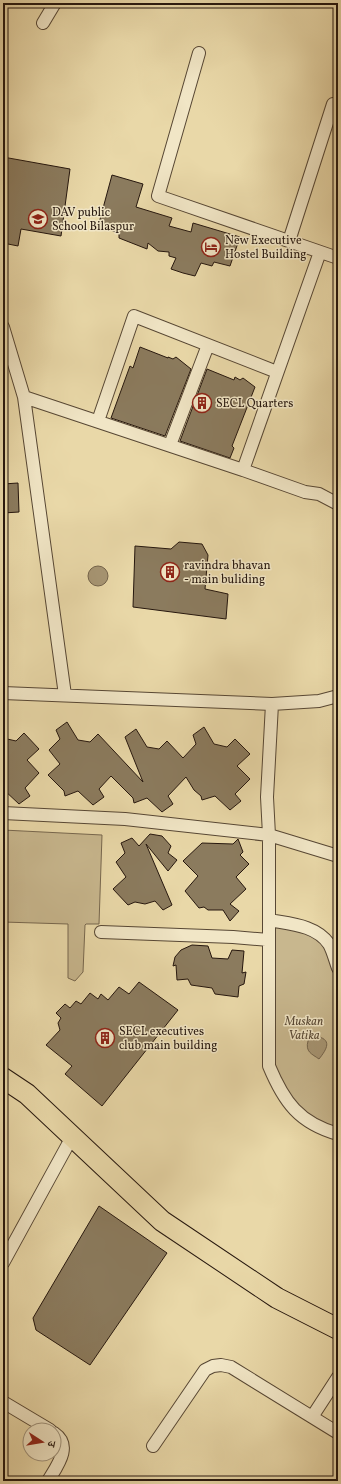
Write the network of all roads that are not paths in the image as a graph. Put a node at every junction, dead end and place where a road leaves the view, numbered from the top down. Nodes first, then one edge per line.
1 (55, 3) edge
2 (43, 23) dead end
3 (199, 53) dead end
4 (338, 105) edge
5 (290, 241) junction
6 (320, 252) junction
7 (338, 258) edge
8 (3, 327) edge
9 (208, 345) junction
10 (277, 372) junction
11 (24, 397) junction
12 (98, 421) junction
13 (170, 445) junction
14 (243, 470) junction
15 (338, 504) edge
16 (3, 693) edge
17 (65, 695) junction
18 (338, 696) edge
19 (272, 704) junction
20 (3, 813) edge
21 (270, 835) junction
22 (338, 856) edge
23 (269, 920) junction
24 (101, 932) dead end
25 (269, 940) junction
26 (338, 968) edge
27 (3, 1078) edge
28 (338, 1134) edge
29 (72, 1137) junction
30 (3, 1263) edge
31 (338, 1330) edge
32 (338, 1377) edge
33 (3, 1402) edge
34 (312, 1418) junction
35 (37, 1422) edge
36 (338, 1433) edge
37 (62, 1444) edge
38 (153, 1446) dead end
39 (62, 1454) edge
40 (59, 1462) edge
41 (48, 1481) edge

1 - 2 street
3 - 5 street
4 - 5 street
5 - 6 street
6 - 7 street
6 - 10 street
8 - 11 street
9 - 10 street
9 - 12 street
9 - 13 street
10 - 14 street
11 - 12 street
11 - 17 street
12 - 13 street
13 - 14 street
14 - 15 street
16 - 17 street
17 - 19 street
18 - 19 street
19 - 21 street
20 - 21 street
21 - 22 street
21 - 23 street
23 - 25 street
23 - 26 street
24 - 25 street
25 - 28 street
27 - 29 main road
29 - 30 street
29 - 31 main road
32 - 34 street
33 - 35 street
34 - 36 street
34 - 38 street
37 - 39 street
40 - 41 street

